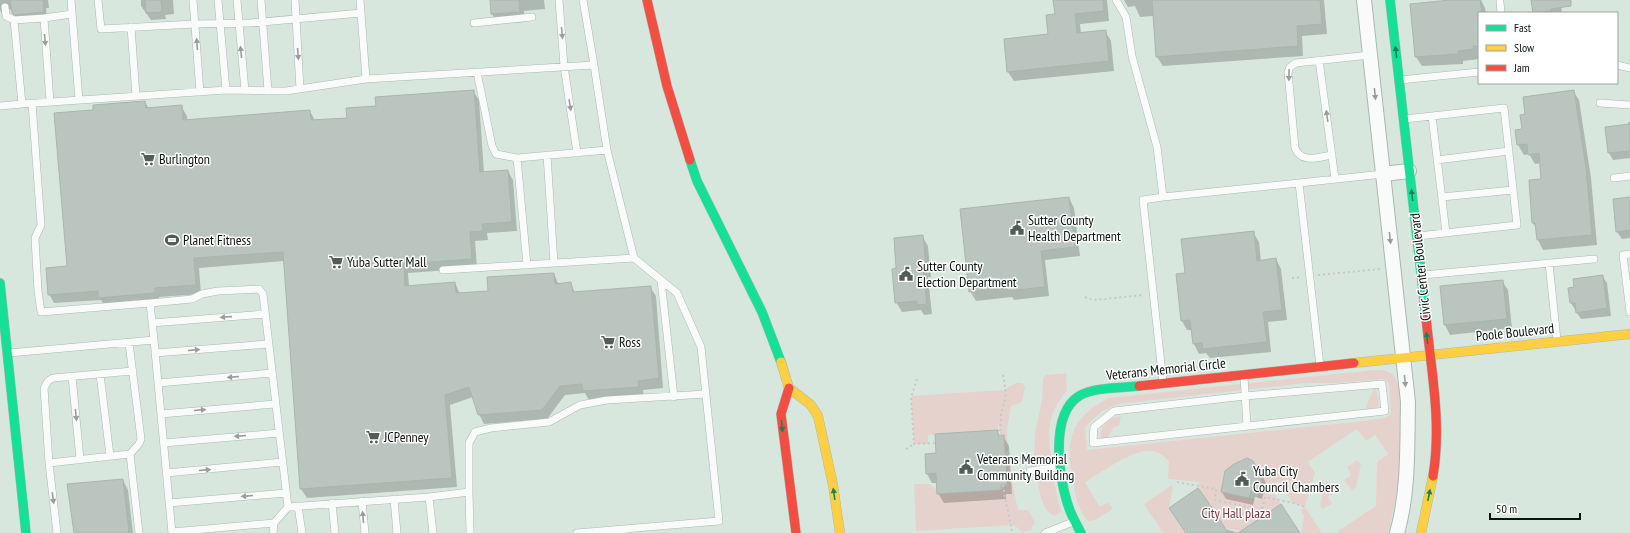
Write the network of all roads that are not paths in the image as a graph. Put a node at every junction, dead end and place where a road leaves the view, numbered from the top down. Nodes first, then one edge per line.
1 (71, 0) edge
2 (98, 0) edge
3 (193, 0) edge
4 (218, 0) edge
5 (237, 0) edge
6 (261, 0) edge
7 (295, 0) edge
8 (360, 0) edge
9 (559, 0) edge
10 (583, 0) edge
11 (647, 0) edge
12 (1116, 0) edge
13 (1364, 0) edge
14 (1390, 0) edge
15 (1500, 2) dead end
16 (6, 7) dead end
17 (1501, 12) edge
18 (361, 13) junction
19 (72, 14) junction
20 (532, 17) dead end
21 (44, 18) junction
22 (296, 19) junction
23 (14, 20) junction
24 (262, 22) junction
25 (474, 23) dead end
26 (195, 24) junction
27 (220, 24) junction
28 (238, 24) junction
29 (130, 27) junction
30 (1370, 55) junction
31 (1319, 60) junction
32 (594, 65) junction
33 (1618, 65) edge
34 (564, 66) junction
35 (1630, 68) edge
36 (477, 72) junction
37 (1478, 72) edge
38 (366, 79) junction
39 (1399, 80) junction
40 (300, 89) junction
41 (226, 90) junction
42 (245, 91) junction
43 (268, 91) junction
44 (200, 92) junction
45 (136, 96) junction
46 (79, 100) junction
47 (50, 102) junction
48 (32, 103) junction
49 (1600, 103) dead end
50 (22, 104) junction
51 (1630, 104) edge
52 (0, 106) edge
53 (1432, 116) junction
54 (1403, 120) junction
55 (607, 150) junction
56 (1509, 151) junction
57 (578, 153) junction
58 (547, 155) junction
59 (1332, 155) junction
60 (517, 158) junction
61 (1437, 160) junction
62 (1409, 171) junction
63 (1383, 174) junction
64 (1630, 176) edge
65 (1614, 178) dead end
66 (1335, 179) junction
67 (1299, 183) junction
68 (1513, 190) junction
69 (1163, 197) junction
70 (1442, 197) junction
71 (1446, 233) junction
72 (1416, 236) junction
73 (1630, 254) edge
74 (634, 258) junction
75 (1594, 259) dead end
76 (554, 263) junction
77 (1549, 263) junction
78 (526, 265) junction
79 (443, 270) dead end
80 (1420, 275) junction
81 (660, 280) junction
82 (0, 283) edge
83 (150, 303) junction
84 (1630, 312) edge
85 (265, 314) junction
86 (152, 323) junction
87 (1630, 334) edge
88 (154, 340) junction
89 (1558, 341) junction
90 (129, 343) junction
91 (268, 344) junction
92 (4, 353) edge
93 (155, 353) junction
94 (1429, 355) junction
95 (1403, 358) junction
96 (1320, 366) junction
97 (133, 371) junction
98 (272, 373) junction
99 (100, 374) junction
100 (1243, 375) junction
101 (72, 376) junction
102 (158, 383) junction
103 (1163, 383) junction
104 (790, 388) junction
105 (706, 394) junction
106 (1245, 396) junction
107 (674, 397) junction
108 (275, 404) junction
109 (161, 414) junction
110 (1247, 426) junction
111 (279, 433) junction
112 (164, 442) junction
113 (130, 454) junction
114 (110, 456) junction
115 (80, 459) junction
116 (282, 462) junction
117 (49, 463) junction
118 (1060, 466) junction
119 (1030, 470) dead end
120 (166, 473) junction
121 (469, 492) junction
122 (286, 493) junction
123 (429, 497) junction
124 (394, 499) junction
125 (362, 501) junction
126 (169, 502) junction
127 (332, 503) junction
128 (288, 506) junction
129 (298, 506) junction
130 (1075, 521) junction
131 (274, 523) junction
132 (624, 531) edge
133 (1044, 532) edge
134 (26, 533) edge
135 (57, 533) edge
136 (138, 533) edge
137 (172, 533) edge
138 (273, 533) edge
139 (302, 533) edge
140 (335, 533) edge
141 (365, 533) edge
142 (397, 533) edge
143 (433, 533) edge
144 (470, 533) edge
145 (577, 533) edge
146 (796, 533) edge
147 (840, 533) edge
148 (1081, 533) edge
149 (1397, 533) edge
150 (1421, 533) edge

1 - 19 lane
2 - 29 lane
3 - 26 lane
4 - 27 lane
5 - 28 lane
6 - 24 lane
7 - 22 lane
8 - 18 lane
9 -> 34 lane
10 - 32 lane
11 - 104 main road
12 - 69 lane
13 - 30 street, Civic Center Boulevard
39 -> 14 main road, Civic Center Boulevard
15 - 17 lane
16 - 23 lane
18 - 22 lane
18 - 38 lane
19 - 21 lane
19 - 46 lane
20 - 25 lane
21 - 23 lane
21 -> 47 lane
22 - 24 lane
22 -> 40 lane
23 - 50 lane
24 - 28 lane
24 - 43 lane
26 - 27 lane
26 - 29 lane
44 -> 26 lane
27 - 28 lane
27 - 41 lane
42 -> 28 lane
29 - 45 lane
30 - 31 lane
30 -> 63 street, Civic Center Boulevard
59 -> 31 lane
31 -> 59 lane
32 - 34 lane
32 - 55 lane
33 - 35 lane
34 - 36 lane
34 -> 57 lane
36 - 38 lane
36 - 60 lane
37 - 39 lane
38 - 40 lane
39 - 54 main road, Civic Center Boulevard
40 - 43 lane
41 - 42 lane
41 - 44 lane
42 - 43 lane
44 - 45 lane
45 - 46 lane
46 - 47 lane
47 - 48 lane
48 - 50 lane
48 - 83 lane
49 - 51 lane
50 - 52 lane
53 - 54 lane
53 - 56 lane
53 - 61 lane
54 - 62 main road, Civic Center Boulevard
55 - 57 lane
55 - 74 lane
56 - 61 lane
56 - 68 lane
57 - 58 lane
58 - 60 lane
58 - 76 lane
59 - 66 lane
60 - 78 lane
61 - 70 lane
62 - 63 street
72 -> 62 main road, Civic Center Boulevard
63 - 66 lane
63 -> 95 street, Civic Center Boulevard
64 - 65 lane
66 - 67 lane
67 - 69 lane
67 - 96 lane
68 - 70 lane
68 - 71 lane
69 - 103 lane
70 - 71 lane
71 - 72 lane
72 - 80 main road, Civic Center Boulevard
73 - 84 lane
74 - 76 lane
74 - 81 lane
75 - 77 lane
76 - 78 lane
77 - 80 lane
77 - 89 lane
78 - 79 lane
94 -> 80 main road, Civic Center Boulevard
81 - 105 lane
81 - 107 lane
82 - 92 main road
83 - 85 lane
83 - 86 lane
85 -> 86 lane
85 - 91 lane
86 - 88 lane
87 - 89 main road, Poole Boulevard
88 - 90 lane
88 - 93 lane
89 - 94 main road, Poole Boulevard
90 - 92 lane
90 - 97 lane
93 -> 91 lane
91 - 98 lane
92 - 134 main road
93 - 102 lane
94 - 95 main road, Poole Boulevard
150 -> 94 main road, Civic Center Boulevard
95 - 96 main road, Veterans Memorial Circle
95 -> 149 street, Civic Center Boulevard
96 - 100 main road, Veterans Memorial Circle
97 - 99 lane
97 - 113 lane
98 -> 102 lane
98 - 108 lane
99 - 101 lane
99 - 114 lane
100 - 103 main road, Veterans Memorial Circle
100 - 106 lane
101 -> 115 lane
101 - 117 lane
102 - 109 lane
103 - 118 main road, Veterans Memorial Circle
104 -> 146 main road
147 -> 104 main road
105 - 107 lane
105 - 132 lane
106 - 110 lane
106 - 110 lane
106 - 110 lane
107 - 121 lane
109 -> 108 lane
108 - 111 lane
109 - 112 lane
111 -> 112 lane
111 - 116 lane
112 - 120 lane
113 - 114 lane
113 - 136 lane
114 - 115 lane
115 - 117 lane
120 -> 116 lane
116 - 122 lane
117 -> 135 lane
118 - 119 lane
118 - 130 main road, Veterans Memorial Circle
120 - 126 lane
121 - 123 lane
121 - 144 lane
122 -> 126 lane
122 - 128 lane
123 - 124 lane
123 - 143 lane
124 - 125 lane
124 - 142 lane
125 - 127 lane
141 -> 125 lane
126 - 137 lane
127 - 129 lane
127 - 140 lane
128 - 129 lane
128 - 131 lane
129 - 139 lane
130 - 133 lane
130 - 148 main road, Veterans Memorial Circle
131 - 137 lane
131 - 138 lane
132 - 145 lane

